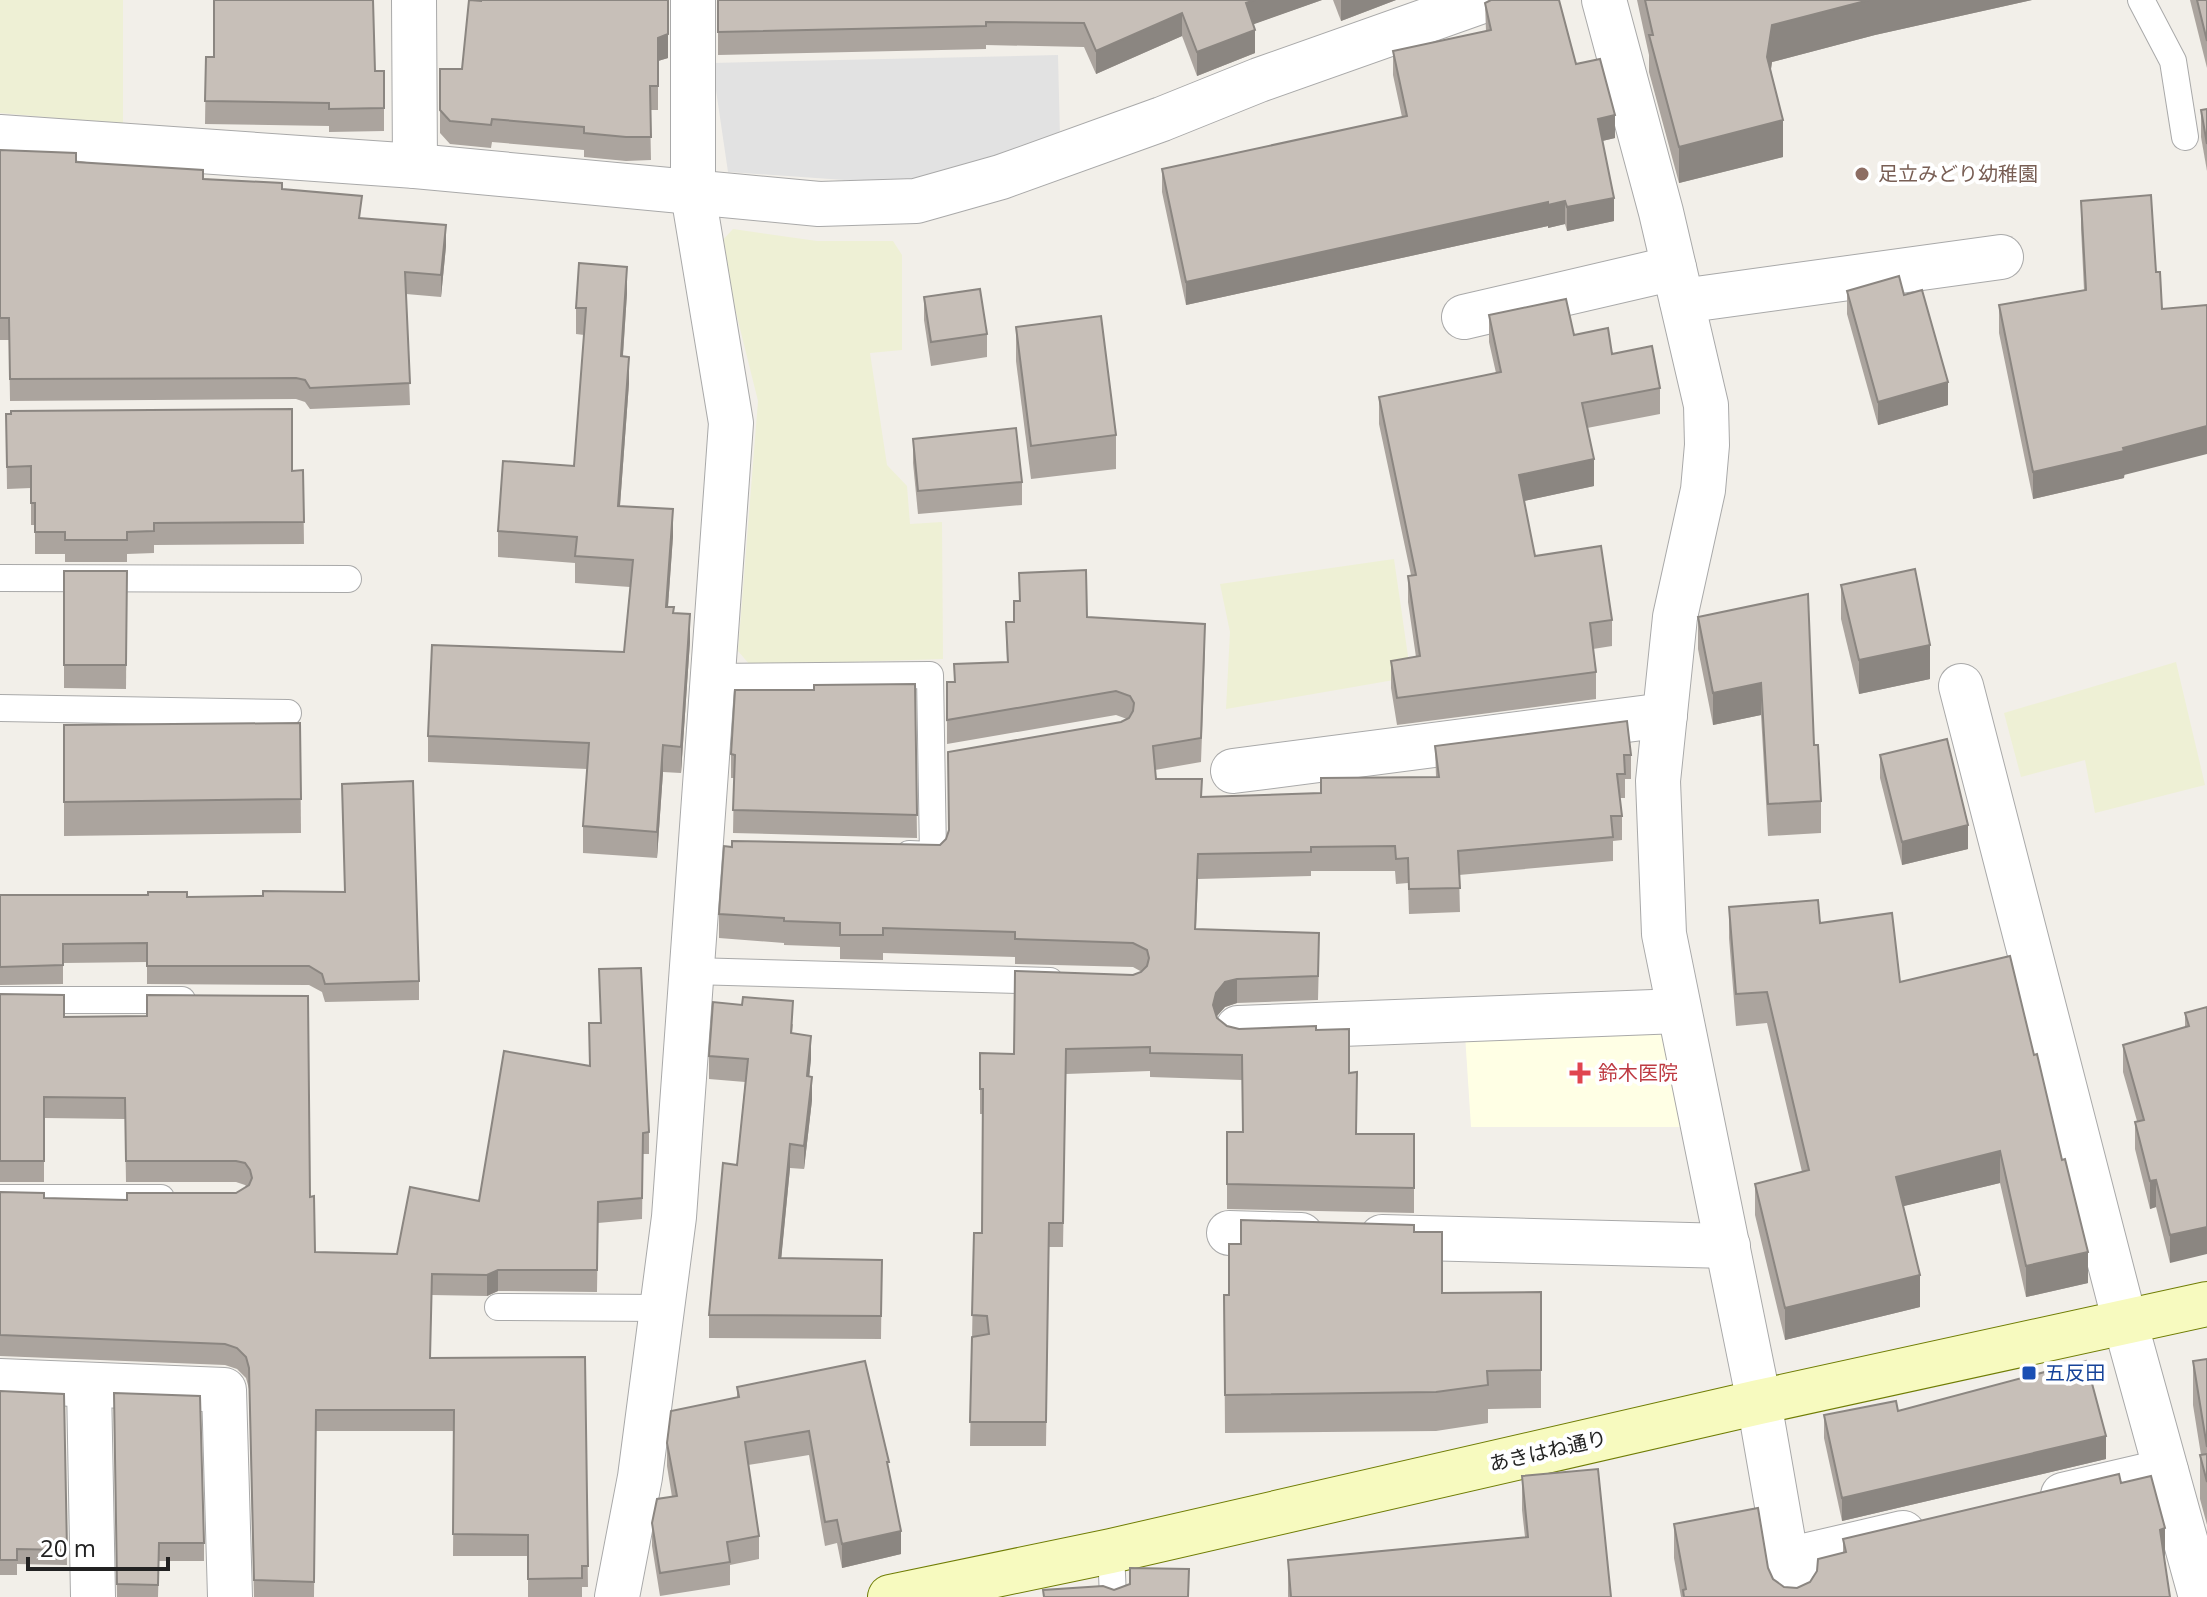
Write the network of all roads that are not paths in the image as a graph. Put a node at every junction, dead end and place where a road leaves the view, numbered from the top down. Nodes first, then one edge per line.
1 (414, 0) edge
2 (693, 0) edge
3 (1485, 0) edge
4 (1604, 0) edge
5 (2141, 0) edge
6 (0, 137) edge
7 (2185, 137) dead end
8 (415, 166) junction
9 (693, 194) junction
10 (2001, 257) dead end
11 (1678, 285) junction
12 (1464, 317) dead end
13 (0, 578) edge
14 (348, 579) dead end
15 (713, 677) junction
16 (1961, 686) dead end
17 (0, 708) edge
18 (288, 713) dead end
19 (1665, 715) junction
20 (962, 757) edge
21 (931, 763) junction
22 (1233, 771) dead end
23 (887, 853) edge
24 (692, 971) junction
25 (1070, 981) edge
26 (0, 1000) edge
27 (201, 1000) edge
28 (1679, 1011) junction
29 (1238, 1028) edge
30 (0, 1198) edge
31 (189, 1198) edge
32 (1229, 1233) dead end
33 (1728, 1246) junction
34 (2207, 1304) edge
35 (498, 1307) dead end
36 (662, 1308) junction
37 (2125, 1322) junction
38 (0, 1381) edge
39 (89, 1385) junction
40 (1759, 1402) junction
41 (2166, 1471) junction
42 (2030, 1503) edge
43 (1939, 1525) edge
44 (1111, 1551) junction
45 (1790, 1579) edge
46 (974, 1589) edge
47 (93, 1597) edge
48 (230, 1597) edge
49 (617, 1597) edge
50 (890, 1597) edge
51 (1113, 1597) edge
52 (2201, 1597) edge

1 - 8 street
2 - 9 street
3 - 9 street
4 - 11 street
5 - 7 lane
6 - 8 street
8 - 9 street
9 - 15 street
10 - 11 street
11 - 12 street
11 - 19 street
13 - 14 lane
15 - 21 lane
15 - 24 street
16 - 37 street
17 - 18 lane
19 - 22 street
19 - 28 street
20 - 21 lane
21 - 23 lane
24 - 25 lane
24 - 36 street
26 - 27 lane
28 - 29 street
28 - 33 street
30 - 31 lane
32 - 33 street
33 - 40 street
34 - 37 street, あきはね通り
35 - 36 lane
36 - 49 street
37 - 40 street, あきはね通り
37 - 41 street
38 - 39 street
39 - 47 street
39 - 48 street
40 - 44 street, あきはね通り
40 - 45 street
41 - 42 street
41 - 52 street
43 - 45 street
44 - 46 street, あきはね通り
44 - 51 lane
46 - 50 street, あきはね通り

